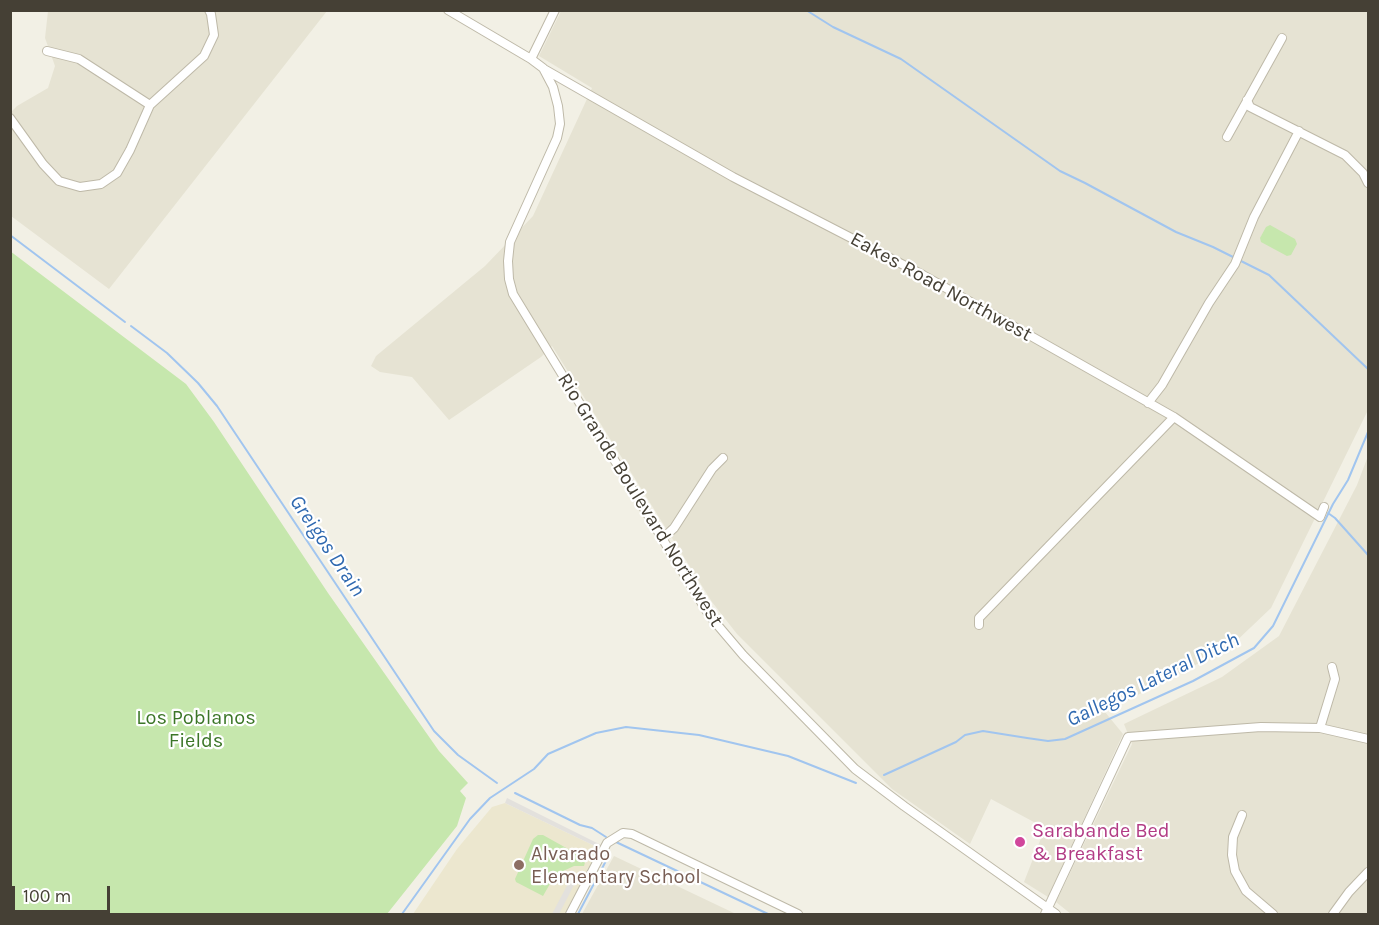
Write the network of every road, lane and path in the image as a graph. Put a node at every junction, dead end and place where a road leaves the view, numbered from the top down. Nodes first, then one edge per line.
1 (208, 10) edge
2 (448, 10) edge
3 (555, 10) edge
4 (1282, 38) dead end
5 (47, 51) dead end
6 (531, 59) junction
7 (543, 68) junction
8 (1247, 100) junction
9 (150, 105) junction
10 (10, 118) edge
11 (1299, 132) junction
12 (1227, 137) dead end
13 (1368, 183) edge
14 (1149, 404) junction
15 (1174, 417) junction
16 (723, 458) dead end
17 (1324, 507) dead end
18 (662, 539) junction
19 (979, 625) dead end
20 (1332, 667) dead end
21 (1320, 728) junction
22 (1368, 739) edge
23 (1242, 815) dead end
24 (1368, 872) edge
25 (1046, 911) edge
26 (570, 915) edge
27 (798, 915) edge
28 (1056, 915) edge
29 (1273, 915) edge
30 (1333, 915) edge

1 - 9 street
2 - 6 street, Rio Grande Boulevard Northwest
3 - 6 street
4 - 8 street
5 - 9 street
6 - 7 street, Rio Grande Boulevard Northwest
7 - 14 street, Eakes Road Northwest
7 - 18 street, Rio Grande Boulevard Northwest
8 - 11 street
8 - 12 street
9 - 10 street
11 - 13 street
11 - 14 street
14 - 15 street, Eakes Road Northwest
15 - 17 street, Eakes Road Northwest
15 - 19 street
16 - 18 street
18 - 25 street, Rio Grande Boulevard Northwest
20 - 21 street
21 - 22 street
21 - 25 street
23 - 29 street
24 - 30 street
25 - 28 street, Rio Grande Boulevard Northwest
26 - 27 street

